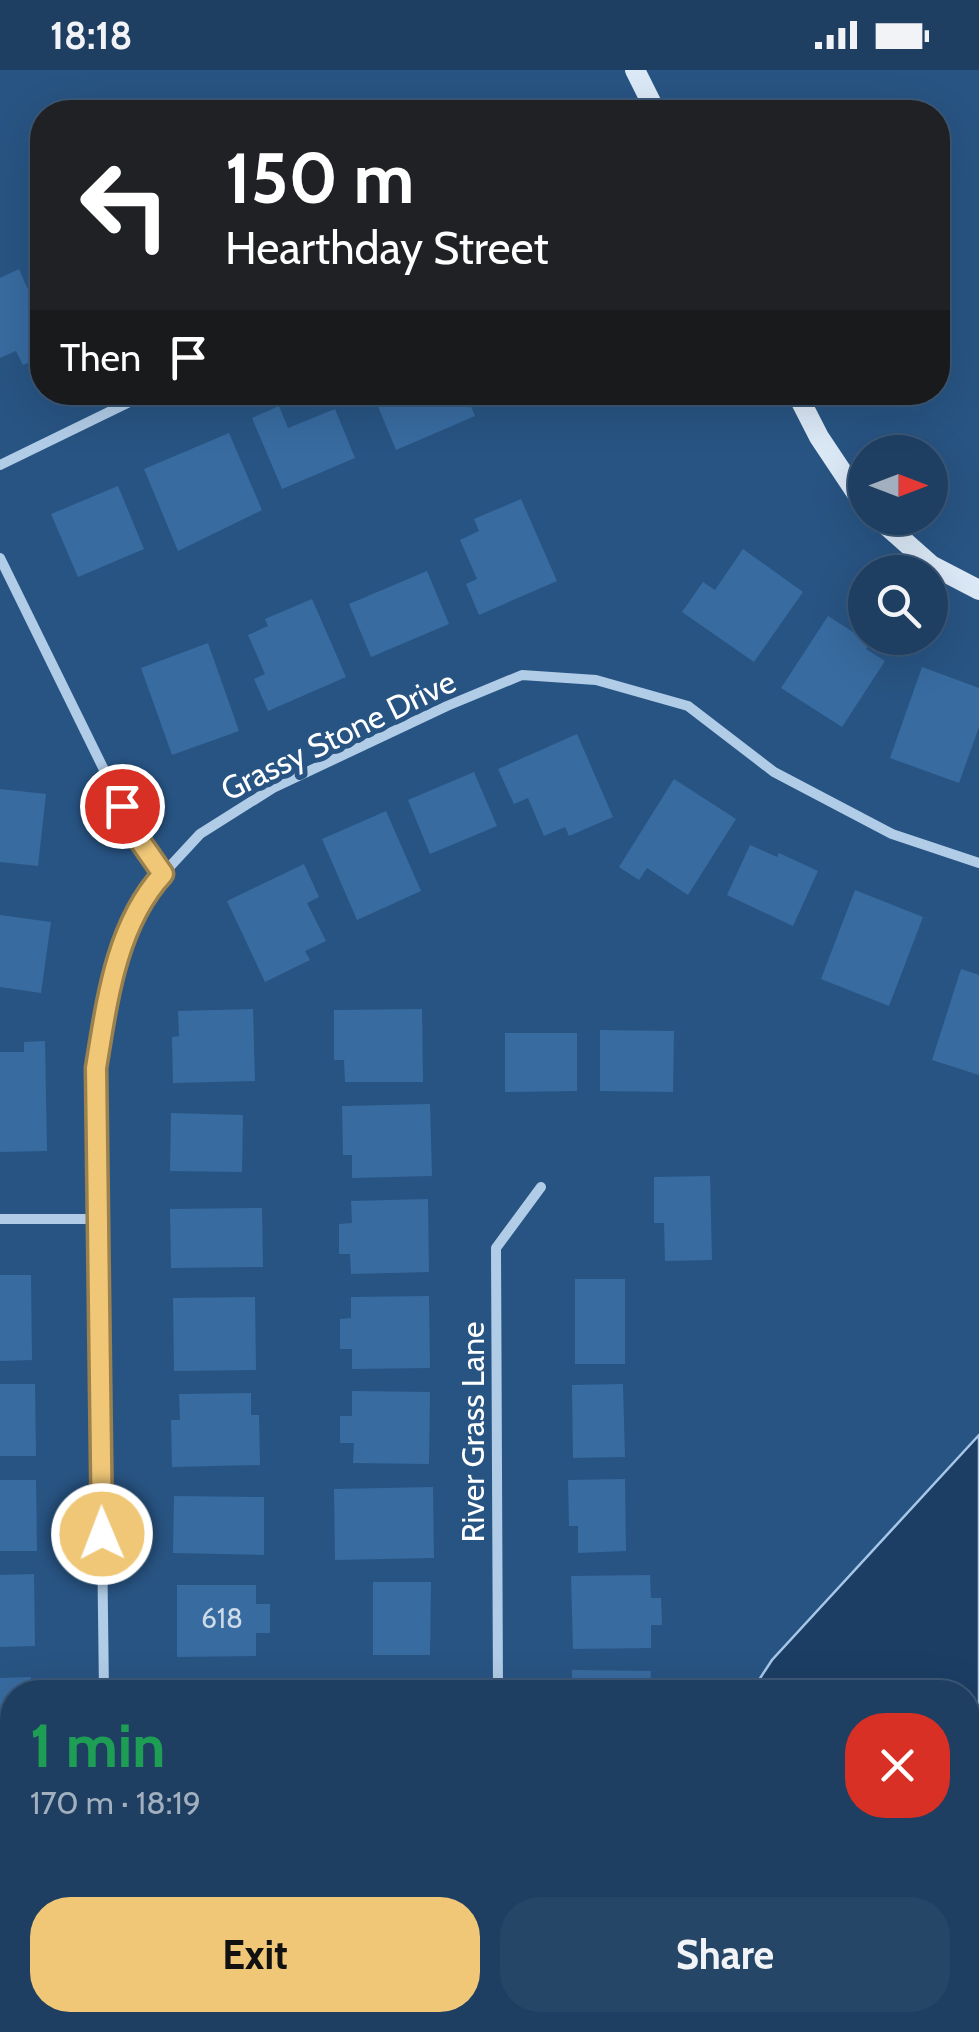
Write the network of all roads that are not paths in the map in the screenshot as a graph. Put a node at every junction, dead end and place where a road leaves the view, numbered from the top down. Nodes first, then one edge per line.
1 (636, 70) edge
2 (650, 100) edge
3 (124, 405) edge
4 (803, 405) edge
5 (0, 466) edge
6 (848, 480) edge
7 (898, 535) edge
8 (0, 558) edge
9 (979, 590) edge
10 (979, 863) edge
11 (163, 874) junction
12 (542, 1188) dead end
13 (98, 1218) junction
14 (0, 1219) edge
15 (104, 1680) edge
16 (498, 1680) edge

1 - 2 street
3 - 5 street
4 - 6 street
7 - 9 street
8 - 11 street
10 - 11 street, Grassy Stone Drive
11 - 13 street, Grassy Stone Drive
12 - 16 street, River Grass Lane
13 - 14 street
13 - 15 street, Grassy Stone Drive

